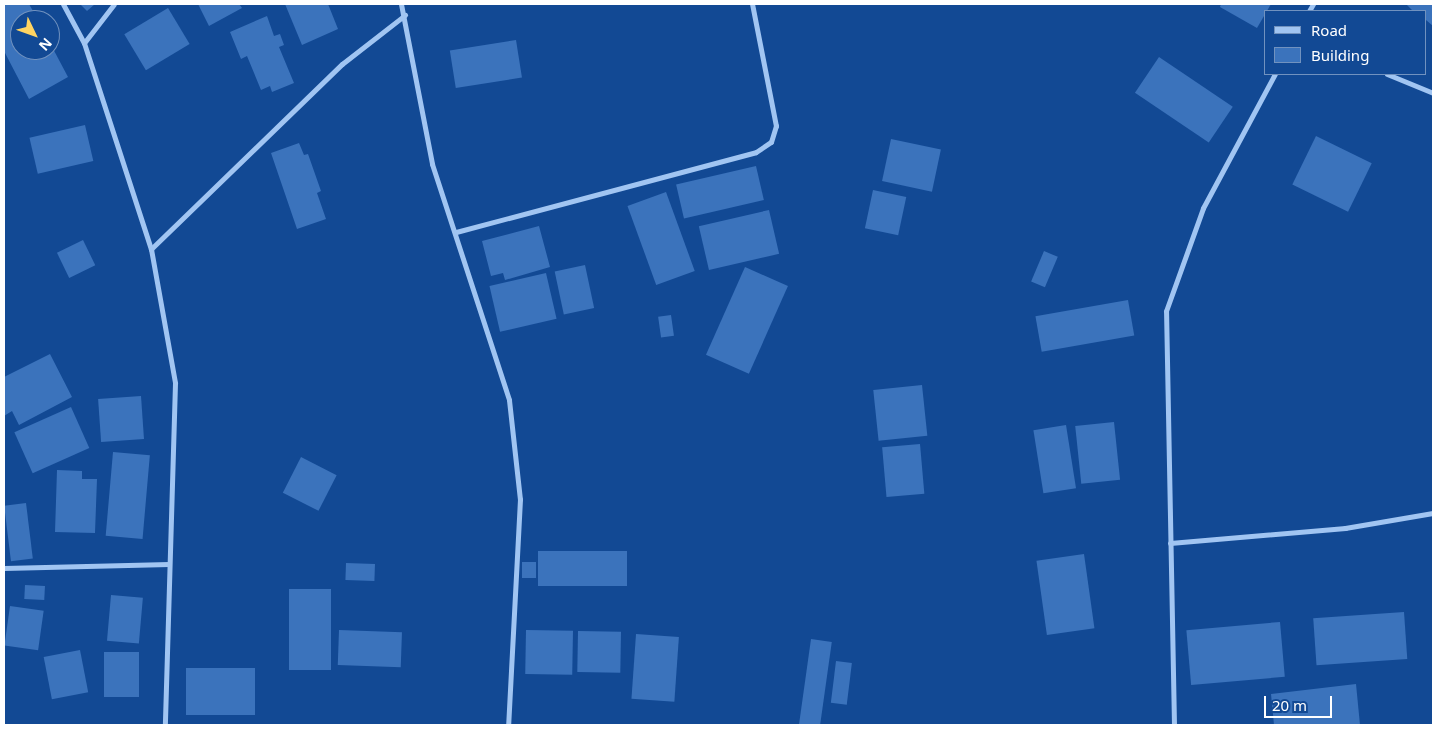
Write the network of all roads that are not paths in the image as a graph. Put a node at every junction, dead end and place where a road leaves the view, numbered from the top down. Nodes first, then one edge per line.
1 (63, 4) edge
2 (114, 4) edge
3 (401, 4) edge
4 (752, 4) edge
5 (405, 15) junction
6 (84, 43) junction
7 (1274, 75) edge
8 (1389, 75) edge
9 (1433, 93) edge
10 (456, 232) junction
11 (151, 249) junction
12 (1433, 513) edge
13 (1170, 543) junction
14 (169, 564) junction
15 (4, 568) edge
16 (165, 725) edge
17 (508, 725) edge
18 (1174, 725) edge

1 - 6 street
2 - 6 street
3 - 5 street
4 - 10 street
5 - 10 street
5 - 11 street
6 - 11 street
7 - 13 street
8 - 9 street
10 - 17 street
11 - 14 street
12 - 13 street
13 - 18 street
14 - 15 street
14 - 16 street

